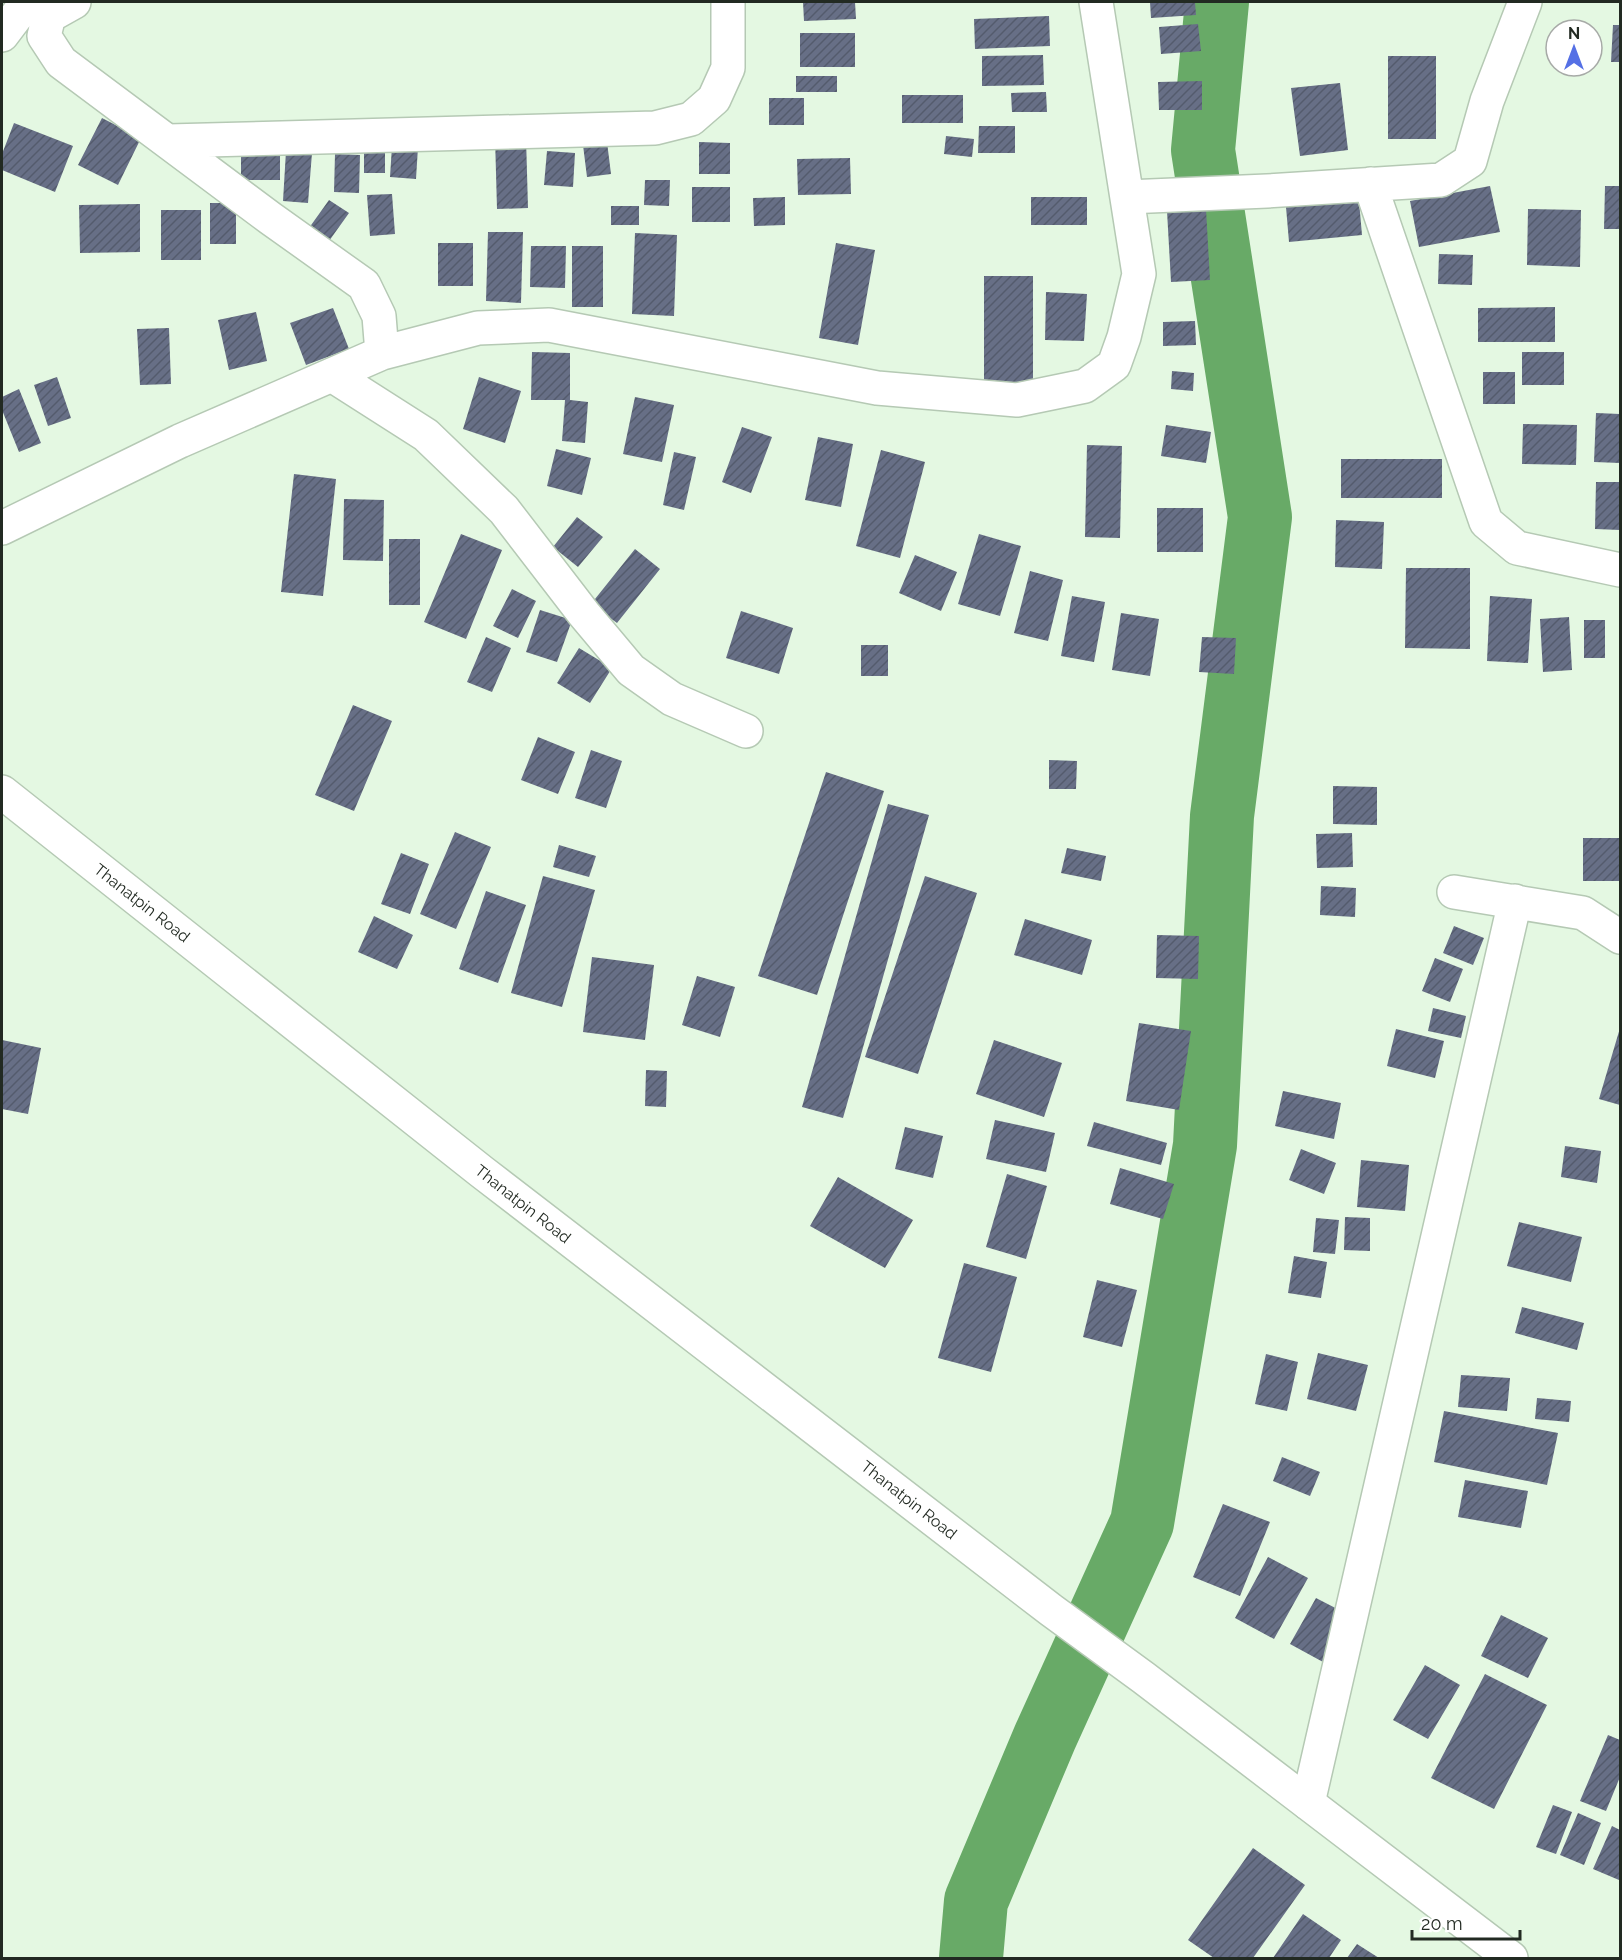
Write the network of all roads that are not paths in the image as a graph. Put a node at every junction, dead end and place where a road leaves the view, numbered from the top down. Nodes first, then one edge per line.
1 (27, 2) edge
2 (74, 2) edge
3 (728, 2) edge
4 (1096, 2) edge
5 (1525, 2) edge
6 (2, 35) edge
7 (168, 141) junction
8 (1370, 184) junction
9 (1127, 196) junction
10 (382, 353) junction
11 (332, 375) junction
12 (2, 528) edge
13 (1620, 570) edge
14 (746, 731) dead end
15 (2, 792) edge
16 (1454, 892) dead end
17 (1515, 901) junction
18 (1620, 937) edge
19 (1308, 1803) junction
20 (1511, 1959) edge

1 - 6 street
2 - 7 street
3 - 7 street
4 - 9 street
5 - 8 street
7 - 10 street
8 - 9 street
8 - 13 street
9 - 10 street
10 - 11 street
11 - 12 street
11 - 14 street
15 - 19 street, Thanatpin Road
16 - 17 street
17 - 18 street
17 - 19 street
19 - 20 street, Thanatpin Road

